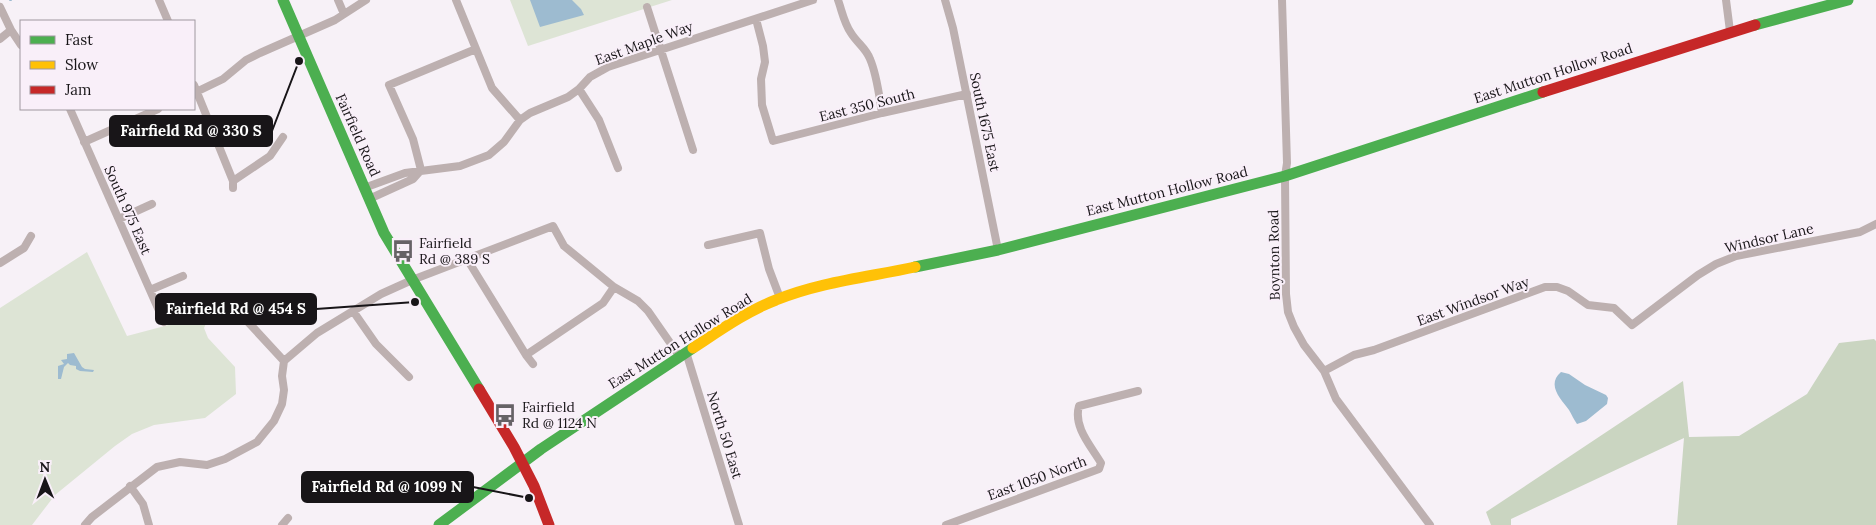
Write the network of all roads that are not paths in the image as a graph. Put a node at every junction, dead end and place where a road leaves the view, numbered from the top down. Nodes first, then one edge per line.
1 (159, 0) edge
2 (282, 0) edge
3 (338, 0) edge
4 (366, 0) edge
5 (456, 0) edge
6 (813, 0) edge
7 (838, 0) edge
8 (945, 0) edge
9 (1284, 0) edge
10 (1726, 0) edge
11 (1848, 0) edge
12 (0, 7) edge
13 (647, 7) dead end
14 (344, 14) junction
15 (756, 18) junction
16 (168, 20) edge
17 (11, 30) junction
18 (1730, 31) junction
19 (298, 37) junction
20 (0, 39) edge
21 (20, 44) edge
22 (476, 49) junction
23 (660, 50) junction
24 (195, 90) edge
25 (579, 90) junction
26 (967, 94) junction
27 (70, 110) edge
28 (156, 110) edge
29 (882, 113) junction
30 (520, 120) junction
31 (283, 137) dead end
32 (84, 142) junction
33 (693, 150) dead end
34 (618, 168) dead end
35 (421, 170) junction
36 (1284, 176) junction
37 (364, 188) junction
38 (369, 199) junction
39 (152, 204) dead end
40 (118, 219) junction
41 (1876, 224) edge
42 (31, 236) dead end
43 (708, 244) dead end
44 (998, 250) junction
45 (467, 259) junction
46 (0, 263) edge
47 (183, 276) dead end
48 (412, 280) junction
49 (614, 287) junction
50 (150, 290) junction
51 (780, 298) junction
52 (352, 310) junction
53 (1627, 320) joint
54 (164, 322) dead end
55 (248, 322) dead end
56 (683, 354) junction
57 (526, 355) junction
58 (284, 361) junction
59 (533, 364) dead end
60 (1324, 371) junction
61 (409, 378) dead end
62 (1138, 391) dead end
63 (522, 462) junction
64 (130, 486) junction
65 (288, 518) dead end
66 (84, 525) edge
67 (149, 525) edge
68 (282, 525) edge
69 (440, 525) edge
70 (549, 525) edge
71 (739, 525) edge
72 (946, 525) edge
73 (1430, 525) edge

1 - 16 street
2 - 19 street, Fairfield Road
3 - 14 street
4 - 14 street
5 - 22 street
6 - 15 street, East Maple Way
7 - 29 street
8 - 26 street, South 1675 East
9 - 36 street, Boynton Road
10 - 18 street
11 - 18 street, East Mutton Hollow Road
12 - 17 street
13 - 23 street
14 - 19 street
15 - 23 street, East Maple Way
15 - 29 street, East 350 South
17 - 20 street
17 - 21 street
18 - 36 street, East Mutton Hollow Road
19 - 24 street
19 - 37 street, Fairfield Road
22 - 30 street
22 - 35 street
23 - 25 street, East Maple Way
23 - 33 street
24 - 31 street
25 - 30 street, East Maple Way
25 - 34 street
26 - 29 street, East 350 South
26 - 44 street, South 1675 East
27 - 32 street, South 975 East
28 - 32 street
30 - 35 street, East Maple Way
32 - 40 street, South 975 East
35 - 37 street, East Maple Way
35 - 38 street
36 - 44 street, East Mutton Hollow Road
36 - 60 street, Boynton Road
37 - 38 street, Fairfield Road
38 - 48 street, Fairfield Road
39 - 40 street
40 - 50 street, South 975 East
41 - 53 street, Windsor Lane
42 - 46 street
43 - 51 street
44 - 51 street, East Mutton Hollow Road
45 - 48 street
45 - 49 street, North 50 East
45 - 57 street
47 - 50 street
48 - 52 street
48 - 63 street, Fairfield Road
49 - 56 street, North 50 East
49 - 57 street
50 - 54 street, South 975 East
51 - 56 street, East Mutton Hollow Road
52 - 58 street
52 - 61 street
53 - 60 street, East Windsor Way
55 - 58 street
56 - 63 street, East Mutton Hollow Road
56 - 71 street, North 50 East
57 - 59 street
58 - 64 street
60 - 73 street, Boynton Road
62 - 72 street, East 1050 North
63 - 69 street, East Mutton Hollow Road
63 - 70 street, Fairfield Road
64 - 66 street
64 - 67 street
65 - 68 street

